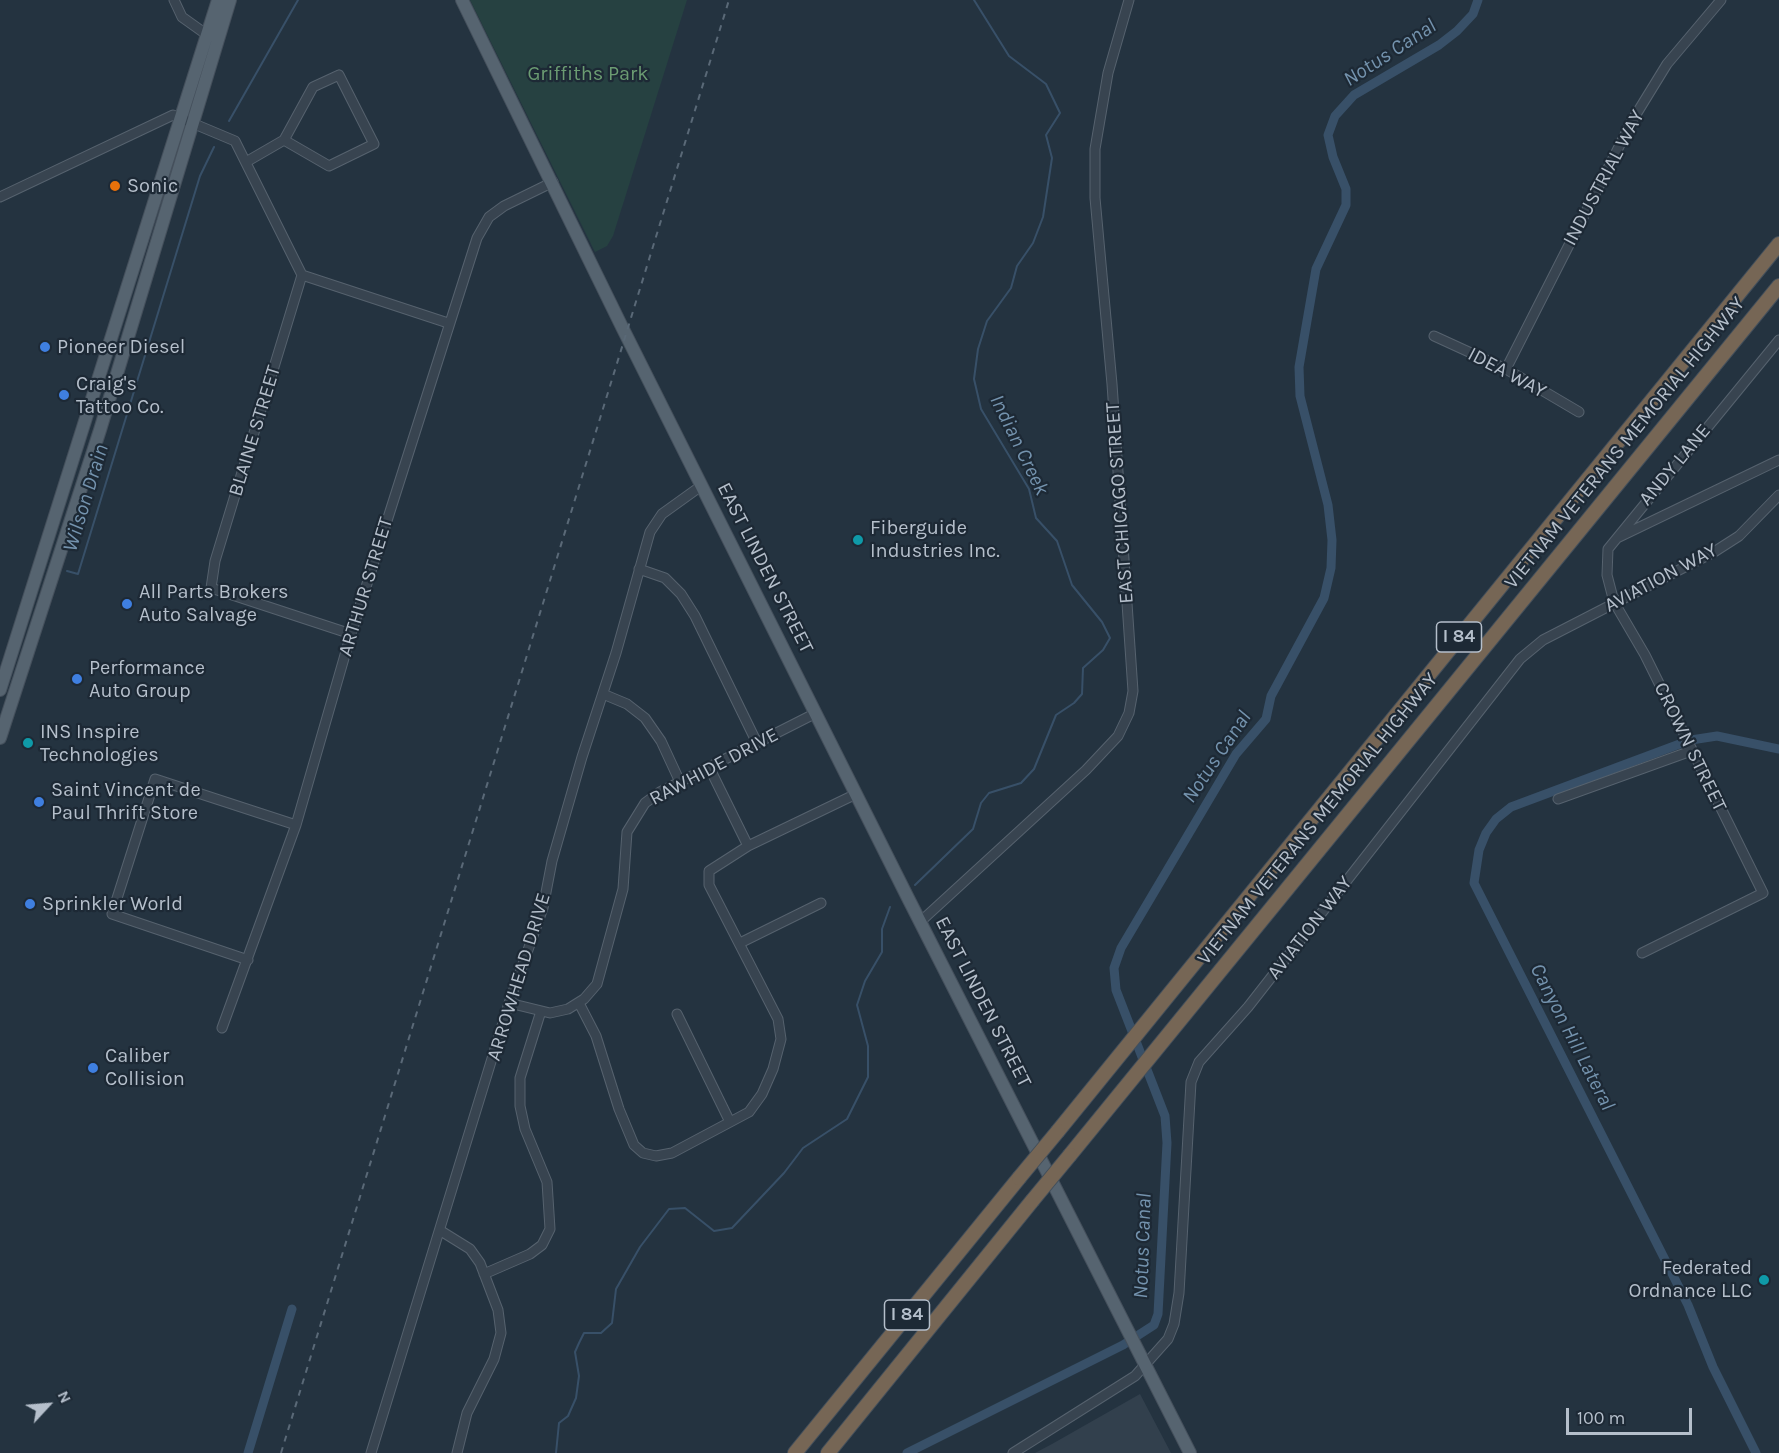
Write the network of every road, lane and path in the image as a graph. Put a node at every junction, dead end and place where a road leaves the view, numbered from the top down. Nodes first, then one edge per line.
1 (174, 0) edge
2 (218, 0) edge
3 (230, 0) edge
4 (462, 0) edge
5 (1129, 0) edge
6 (1721, 0) edge
7 (212, 38) junction
8 (188, 120) junction
9 (284, 140) junction
10 (246, 162) junction
11 (553, 182) junction
12 (0, 197) edge
13 (1779, 244) edge
14 (302, 275) junction
15 (1779, 286) edge
16 (448, 322) junction
17 (1434, 336) dead end
18 (1779, 340) edge
19 (1506, 369) junction
20 (1579, 412) dead end
21 (1779, 460) edge
22 (701, 486) junction
23 (1779, 495) edge
24 (1615, 539) junction
25 (639, 569) junction
26 (1614, 602) junction
27 (351, 634) junction
28 (0, 690) edge
29 (603, 694) junction
30 (816, 713) junction
31 (0, 738) edge
32 (757, 743) junction
33 (1691, 751) junction
34 (709, 767) junction
35 (680, 782) junction
36 (856, 794) junction
37 (1558, 799) dead end
38 (296, 825) junction
39 (748, 846) junction
40 (821, 903) dead end
41 (920, 922) junction
42 (740, 943) junction
43 (1642, 953) dead end
44 (248, 960) junction
45 (509, 1003) junction
46 (579, 1003) junction
47 (541, 1011) junction
48 (677, 1014) dead end
49 (222, 1028) dead end
50 (730, 1122) junction
51 (441, 1231) junction
52 (484, 1274) junction
53 (1145, 1366) junction
54 (371, 1453) edge
55 (457, 1453) edge
56 (795, 1453) edge
57 (828, 1453) edge
58 (1013, 1453) edge
59 (1190, 1453) edge

1 - 7 street
2 - 7 main road
3 - 7 main road
4 - 11 main road, EAST LINDEN STREET
5 - 41 street, EAST CHICAGO STREET
6 - 19 street, INDUSTRIAL WAY
7 - 8 main road
8 - 10 street
8 - 12 street
8 - 28 main road
8 - 31 main road
9 - 9 street
9 - 10 street
10 - 14 street
11 - 16 street, ARTHUR STREET
11 - 22 main road, EAST LINDEN STREET
13 - 56 highway, VIETNAM VETERANS MEMORIAL HIGHWAY / I 84, bridge
14 - 16 street
14 - 27 street, BLAINE STREET
15 - 57 highway, VIETNAM VETERANS MEMORIAL HIGHWAY / I 84, bridge
16 - 27 street, ARTHUR STREET
17 - 19 street, IDEA WAY
18 - 24 street, ANDY LANE
19 - 20 street, IDEA WAY
21 - 24 street
22 - 25 street, ARROWHEAD DRIVE
22 - 30 main road, EAST LINDEN STREET
23 - 26 street, AVIATION WAY
24 - 26 street, ANDY LANE
25 - 29 street, ARROWHEAD DRIVE
25 - 32 street
26 - 33 street, CROWN STREET
26 - 53 street, AVIATION WAY
27 - 38 street, ARTHUR STREET
29 - 35 street
29 - 45 street, ARROWHEAD DRIVE
30 - 32 street, RAWHIDE DRIVE
30 - 36 main road, EAST LINDEN STREET
32 - 34 street, RAWHIDE DRIVE
33 - 37 street
33 - 43 street, CROWN STREET
34 - 35 street, RAWHIDE DRIVE
34 - 39 street
35 - 46 street, RAWHIDE DRIVE
36 - 39 street
36 - 41 main road, EAST LINDEN STREET
38 - 44 street, ARTHUR STREET
38 - 44 street
39 - 42 street
40 - 42 street
41 - 53 main road, EAST LINDEN STREET
42 - 50 street
44 - 49 street, ARTHUR STREET
45 - 47 street
45 - 51 street, ARROWHEAD DRIVE
46 - 47 street
46 - 50 street
47 - 52 street
48 - 50 street
51 - 52 street
51 - 54 street, ARROWHEAD DRIVE
52 - 55 street
53 - 58 street, AVIATION WAY
53 - 59 main road, EAST LINDEN STREET

